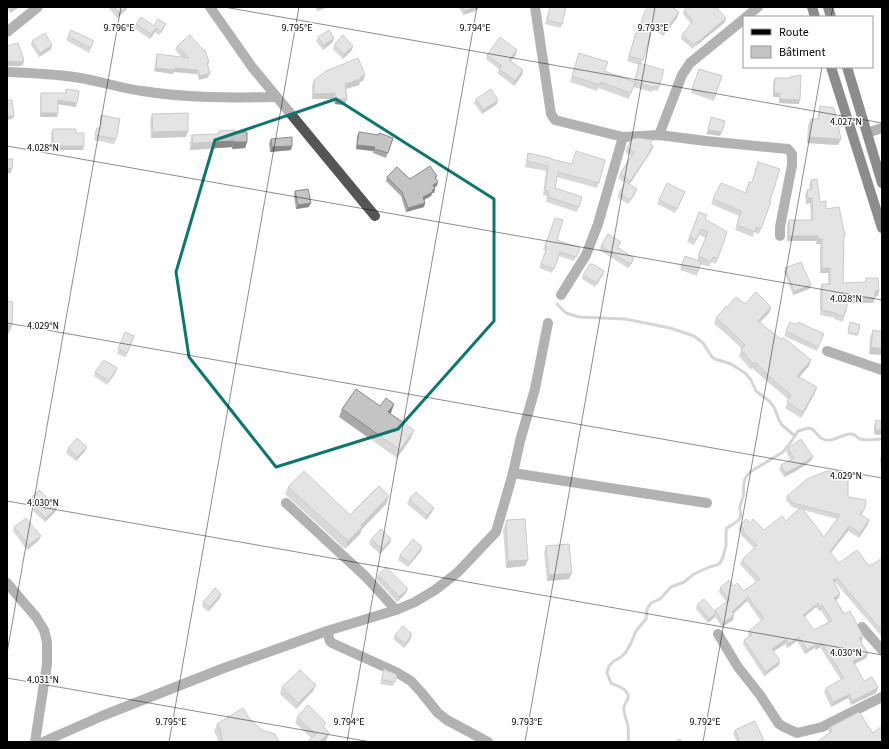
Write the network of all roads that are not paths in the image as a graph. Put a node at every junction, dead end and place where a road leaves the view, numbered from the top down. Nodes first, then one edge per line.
1 (38, 7) edge
2 (210, 7) edge
3 (535, 7) edge
4 (758, 7) edge
5 (747, 16) edge
6 (743, 20) edge
7 (7, 32) edge
8 (831, 68) edge
9 (847, 68) edge
10 (7, 72) edge
11 (276, 97) junction
12 (882, 128) edge
13 (867, 133) junction
14 (659, 135) junction
15 (623, 137) junction
16 (882, 183) edge
17 (375, 216) dead end
18 (882, 228) edge
19 (780, 236) dead end
20 (561, 296) dead end
21 (548, 323) dead end
22 (827, 351) dead end
23 (882, 370) edge
24 (513, 473) junction
25 (286, 503) dead end
26 (707, 503) dead end
27 (7, 583) edge
28 (396, 610) junction
29 (862, 627) dead end
30 (327, 631) junction
31 (718, 634) dead end
32 (882, 650) edge
33 (882, 697) edge
34 (799, 737) edge
35 (35, 742) edge
36 (43, 742) edge
37 (488, 742) edge

1 - 7 street
2 - 11 street
3 - 15 street
4 - 5 street
6 - 14 street
8 - 18 main road
9 - 13 main road
10 - 11 street
11 - 17 street
12 - 13 street
13 - 16 main road
14 - 15 street
14 - 19 street
15 - 20 street
21 - 24 street
22 - 23 street
24 - 26 street
24 - 28 street
25 - 28 street
27 - 35 street
28 - 30 street
29 - 32 street
30 - 36 street
30 - 37 street
31 - 34 street
33 - 34 street

